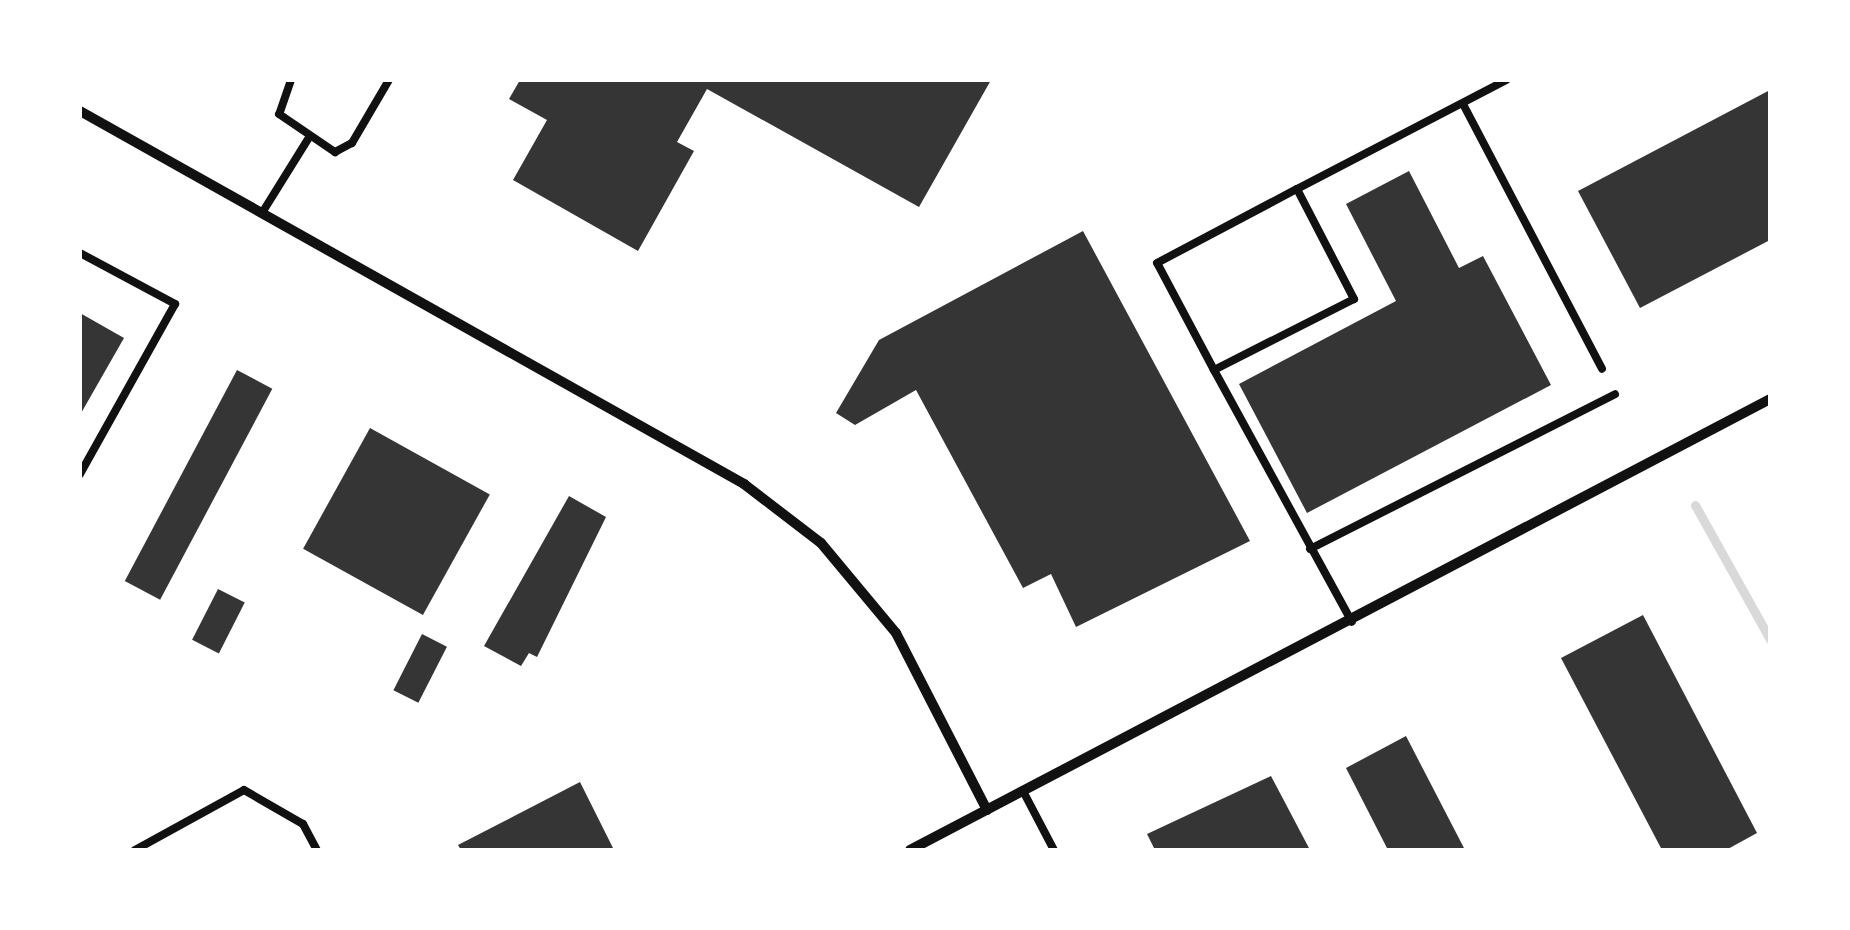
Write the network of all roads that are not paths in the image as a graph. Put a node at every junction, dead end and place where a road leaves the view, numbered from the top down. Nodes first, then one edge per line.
1 (291, 80) edge
2 (388, 80) edge
3 (1506, 80) edge
4 (1463, 104) junction
5 (80, 111) edge
6 (308, 139) junction
7 (1297, 189) junction
8 (262, 213) junction
9 (80, 253) edge
10 (1602, 369) dead end
11 (1214, 370) junction
12 (1615, 394) dead end
13 (1770, 400) edge
14 (80, 474) edge
15 (1310, 549) junction
16 (1352, 622) junction
17 (1024, 792) junction
18 (986, 810) junction
19 (135, 850) edge
20 (317, 850) edge
21 (910, 850) edge
22 (1054, 850) edge

1 - 6 lane
2 - 6 lane
3 - 4 lane
4 - 7 lane
4 - 10 lane
5 - 8 street
6 - 8 lane
7 - 11 lane
7 - 11 lane
8 - 18 street
9 - 14 lane
11 - 15 lane
12 - 15 lane
13 - 16 street
15 - 16 lane
16 - 17 street
17 - 18 street
17 - 22 lane
18 - 21 street
19 - 20 lane

